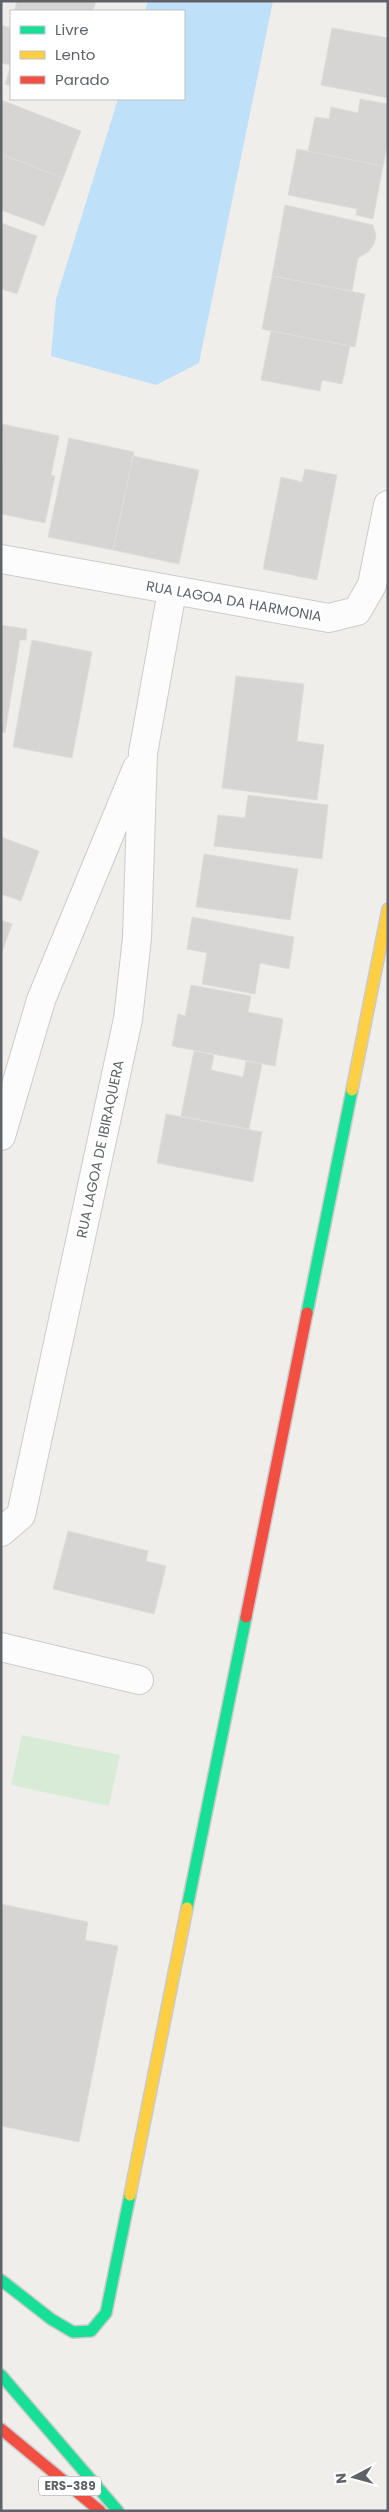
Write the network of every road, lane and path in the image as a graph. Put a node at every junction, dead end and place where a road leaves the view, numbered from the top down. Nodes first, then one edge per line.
1 (388, 505) edge
2 (1, 559) edge
3 (172, 591) junction
4 (143, 753) junction
5 (388, 909) edge
6 (1, 1136) edge
7 (1, 1532) edge
8 (1, 1647) edge
9 (138, 1680) dead end
10 (1, 2280) edge
11 (1, 2375) edge
12 (1, 2429) edge
13 (34, 2472) dead end
14 (99, 2511) edge
15 (118, 2511) edge

1 - 3 street, RUA LAGOA DA HARMONIA
2 - 3 street, RUA LAGOA DA HARMONIA
3 - 4 street, RUA LAGOA DE IBIRAQUERA
4 - 6 street, RUA LAGOA DE IBIRAQUERA
4 - 7 street, RUA LAGOA DE IBIRAQUERA
5 - 10 street
8 - 9 street
11 - 15 street
12 - 14 street, ERS-389
13 - 14 street

